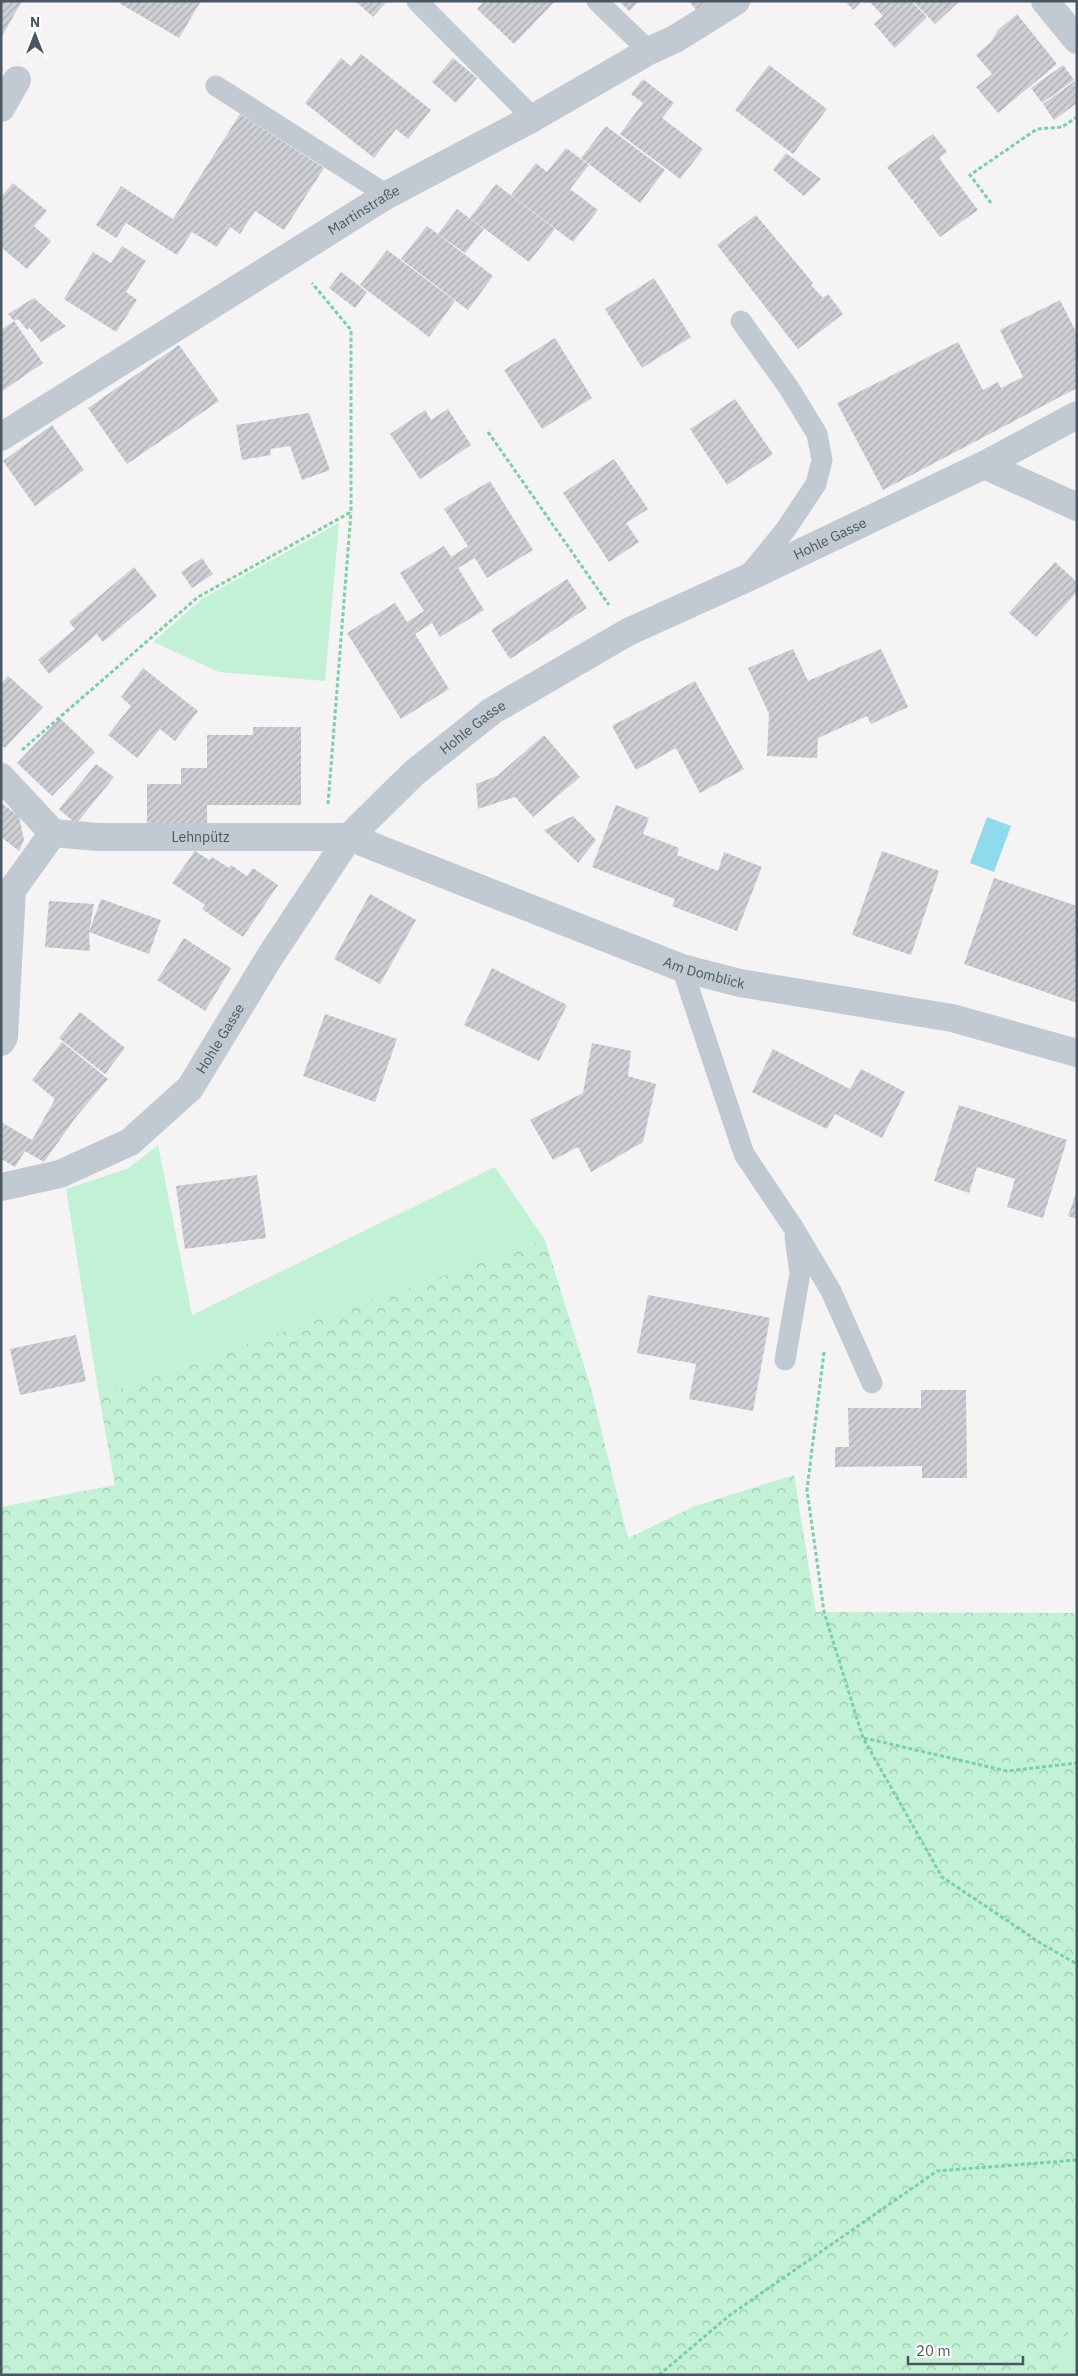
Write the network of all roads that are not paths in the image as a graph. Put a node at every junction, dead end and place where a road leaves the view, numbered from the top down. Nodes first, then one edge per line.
1 (417, 1) edge
2 (597, 1) edge
3 (736, 1) edge
4 (1045, 1) edge
5 (1077, 40) edge
6 (649, 51) junction
7 (17, 80) dead end
8 (216, 86) dead end
9 (1, 108) edge
10 (533, 118) junction
11 (387, 195) junction
12 (741, 321) dead end
13 (1077, 415) edge
14 (1, 437) edge
15 (984, 465) junction
16 (1077, 507) edge
17 (745, 579) junction
18 (8, 767) edge
19 (53, 833) junction
20 (337, 837) junction
21 (682, 968) junction
22 (1, 1042) edge
23 (1077, 1053) edge
24 (1, 1187) edge
25 (793, 1227) junction
26 (785, 1360) dead end
27 (872, 1383) dead end

1 - 10 lane
2 - 6 lane
3 - 6 street, Martinstraße
4 - 5 street
6 - 10 street, Martinstraße
7 - 9 street
8 - 11 lane
10 - 11 street, Martinstraße
11 - 14 street, Martinstraße
12 - 17 lane
13 - 15 street, Hohle Gasse
15 - 16 street
15 - 17 street, Hohle Gasse
17 - 20 street, Hohle Gasse
18 - 19 street
19 - 20 street, Lehnpütz
19 - 22 street
20 - 21 street, Am Domblick
20 - 24 street, Hohle Gasse
21 - 23 street, Am Domblick
21 - 25 lane
25 - 26 lane
25 - 27 lane

